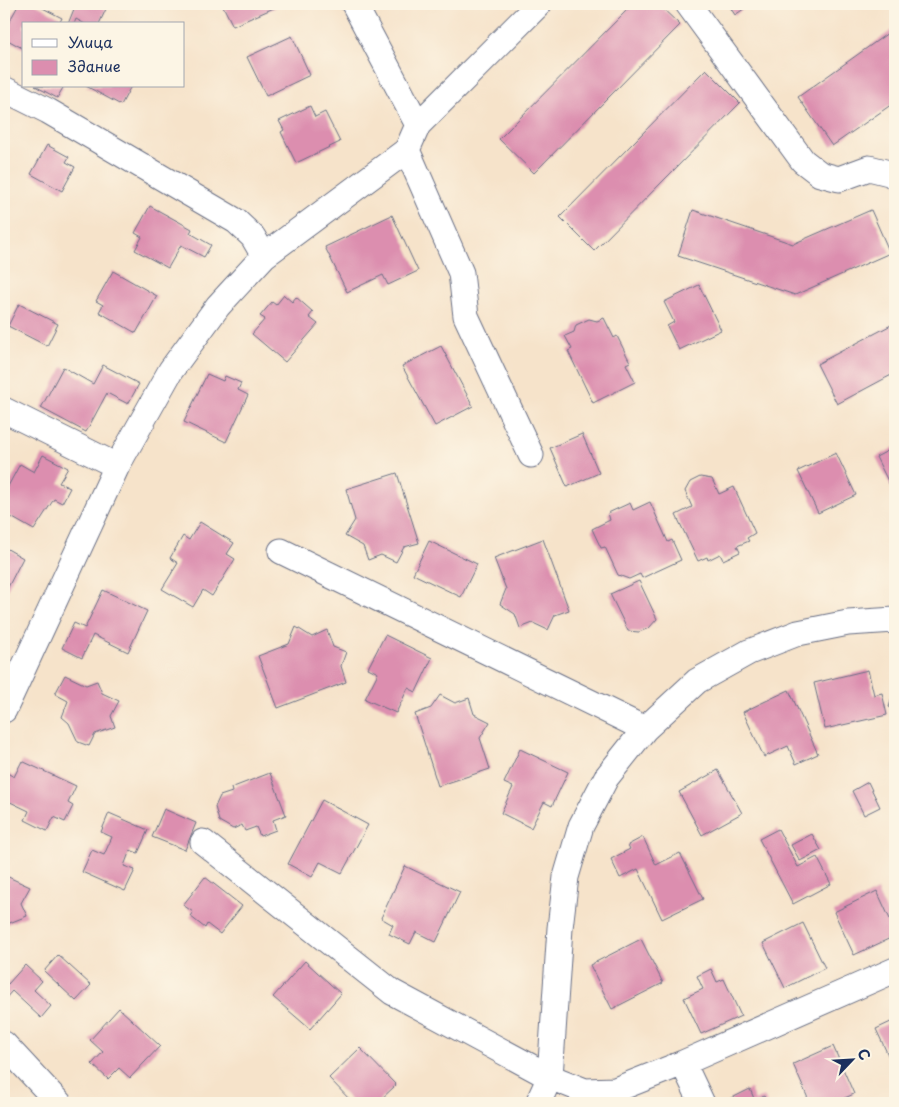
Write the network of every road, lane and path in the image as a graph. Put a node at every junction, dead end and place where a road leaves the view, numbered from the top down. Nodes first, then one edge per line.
1 (354, 4) edge
2 (539, 4) edge
3 (688, 4) edge
4 (4, 89) edge
5 (418, 125) junction
6 (407, 150) junction
7 (895, 177) edge
8 (264, 256) junction
9 (4, 410) edge
10 (532, 455) dead end
11 (117, 466) junction
12 (281, 551) dead end
13 (895, 620) edge
14 (4, 710) edge
15 (645, 728) junction
16 (203, 842) dead end
17 (895, 970) edge
18 (4, 1044) edge
19 (683, 1063) junction
20 (550, 1077) junction
21 (50, 1100) edge
22 (538, 1103) edge
23 (702, 1103) edge

1 - 5 street
2 - 5 street
3 - 7 street
4 - 8 street
5 - 6 street
6 - 8 street
6 - 10 street
8 - 11 street
9 - 11 street
11 - 14 street
12 - 15 street
13 - 15 street
15 - 20 street
16 - 20 street
17 - 19 street
18 - 21 street
19 - 20 street
19 - 23 street
20 - 22 street

